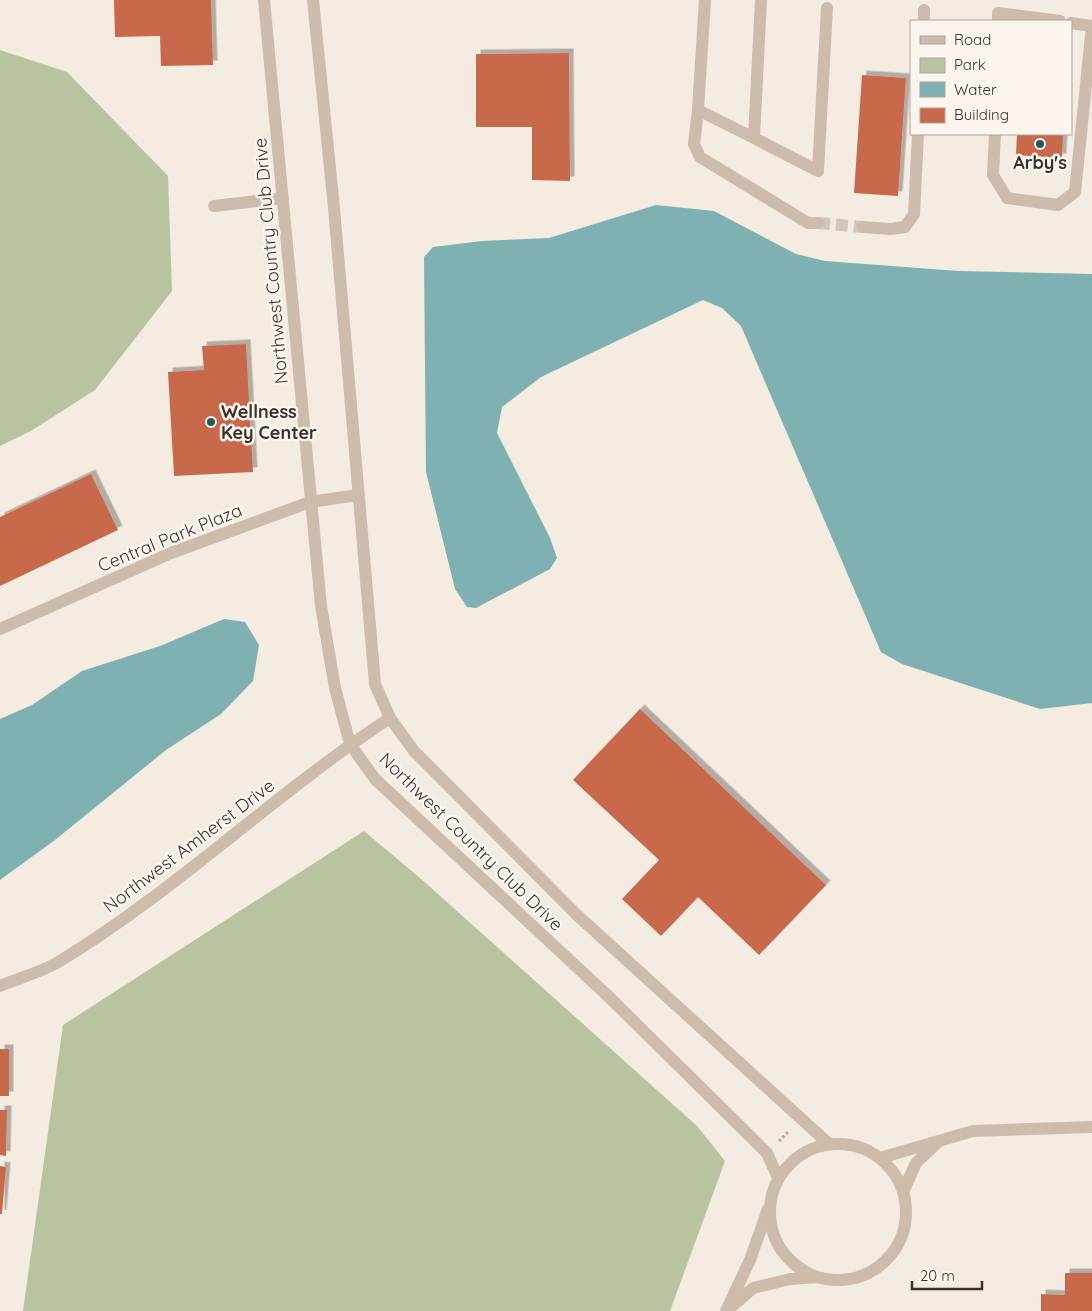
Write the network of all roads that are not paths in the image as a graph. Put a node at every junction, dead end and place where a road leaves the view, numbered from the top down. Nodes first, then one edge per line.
1 (264, 0) edge
2 (313, 0) edge
3 (705, 0) edge
4 (761, 0) edge
5 (827, 8) dead end
6 (998, 17) edge
7 (1044, 20) edge
8 (1072, 23) edge
9 (1092, 26) edge
10 (698, 110) junction
11 (918, 135) edge
12 (995, 135) edge
13 (754, 138) junction
14 (283, 198) junction
15 (214, 206) dead end
16 (818, 223) tunnel mouth
17 (863, 227) tunnel mouth
18 (358, 495) junction
19 (310, 502) junction
20 (0, 629) edge
21 (390, 718) junction
22 (350, 744) junction
23 (0, 986) edge
24 (1092, 1127) edge
25 (939, 1140) junction
26 (829, 1144) junction
27 (880, 1158) junction
28 (778, 1178) junction
29 (903, 1192) junction
30 (769, 1204) junction
31 (817, 1277) junction
32 (726, 1311) edge

1 - 14 street, Northwest Country Club Drive
2 - 18 street, Northwest Country Club Drive
3 - 10 street
4 - 13 street
5 - 13 street
6 - 7 street
8 - 9 street
9 - 12 street
10 - 13 street
10 - 16 street
11 - 17 street
14 - 15 street
14 - 19 street, Northwest Country Club Drive
18 - 19 street, Central Park Plaza
18 - 21 street, Northwest Country Club Drive
19 - 20 street, Central Park Plaza
19 - 22 street, Northwest Country Club Drive
21 - 22 street, Northwest Amherst Drive
21 - 26 street, Northwest Country Club Drive
22 - 23 street, Northwest Amherst Drive
22 - 28 street, Northwest Country Club Drive
24 - 25 street
25 - 27 street
25 - 29 street
26 - 27 street
26 - 28 street
27 - 29 street
28 - 30 street
29 - 31 street
30 - 31 street
30 - 32 street
31 - 32 street

